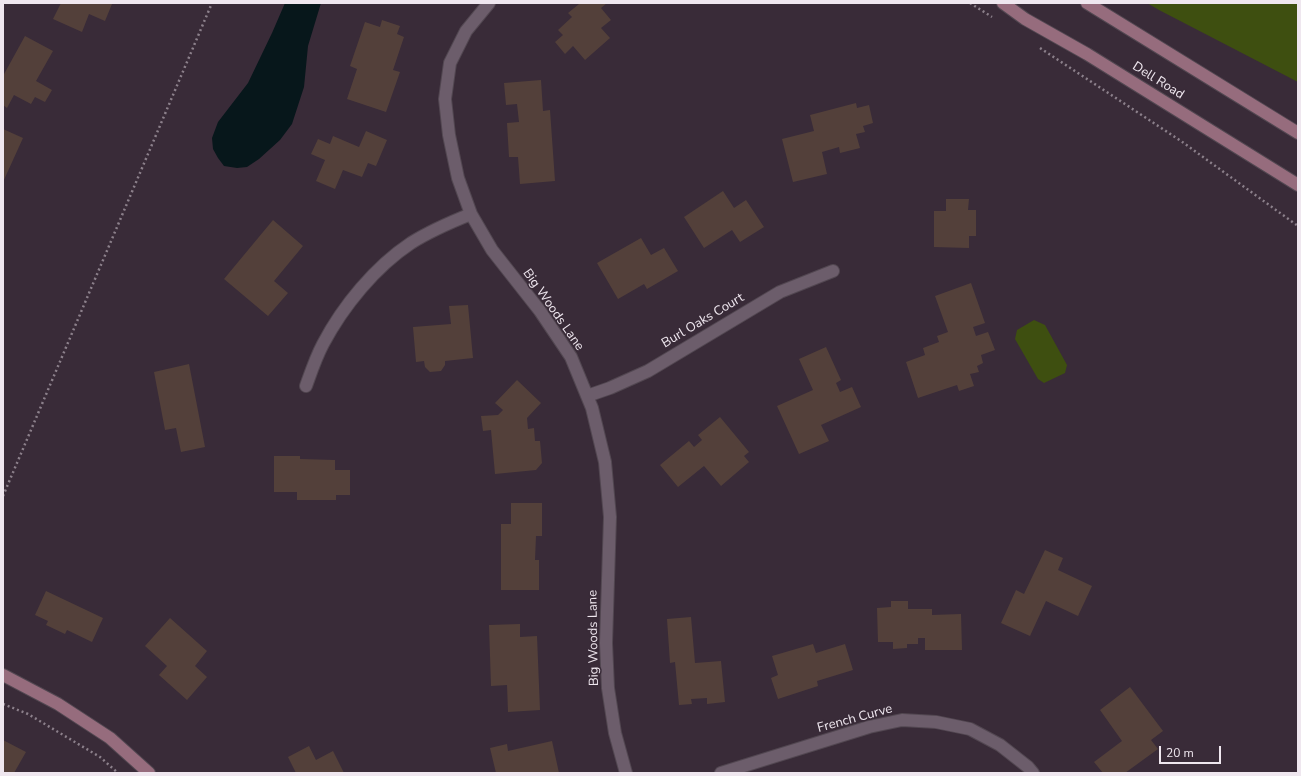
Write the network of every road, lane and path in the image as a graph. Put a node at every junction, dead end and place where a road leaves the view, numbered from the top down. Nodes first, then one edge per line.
1 (212, 3) edge
2 (489, 3) edge
3 (970, 3) edge
4 (1003, 3) edge
5 (1087, 3) edge
6 (996, 20) dead end
7 (1034, 45) dead end
8 (1298, 133) edge
9 (1298, 185) edge
10 (471, 214) junction
11 (1298, 226) edge
12 (833, 271) dead end
13 (306, 386) dead end
14 (587, 396) junction
15 (3, 496) edge
16 (3, 675) edge
17 (3, 704) edge
18 (118, 773) edge
19 (149, 773) edge
20 (626, 773) edge
21 (721, 773) edge
22 (1034, 773) edge

1 - 15 path
2 - 10 street, Big Woods Lane
3 - 6 path
4 - 9 main road, Dell Road
5 - 8 main road
7 - 11 path
10 - 13 street
10 - 14 street, Big Woods Lane
12 - 14 street, Burl Oaks Court
14 - 20 street, Big Woods Lane
16 - 19 main road
17 - 18 path
21 - 22 street, French Curve

